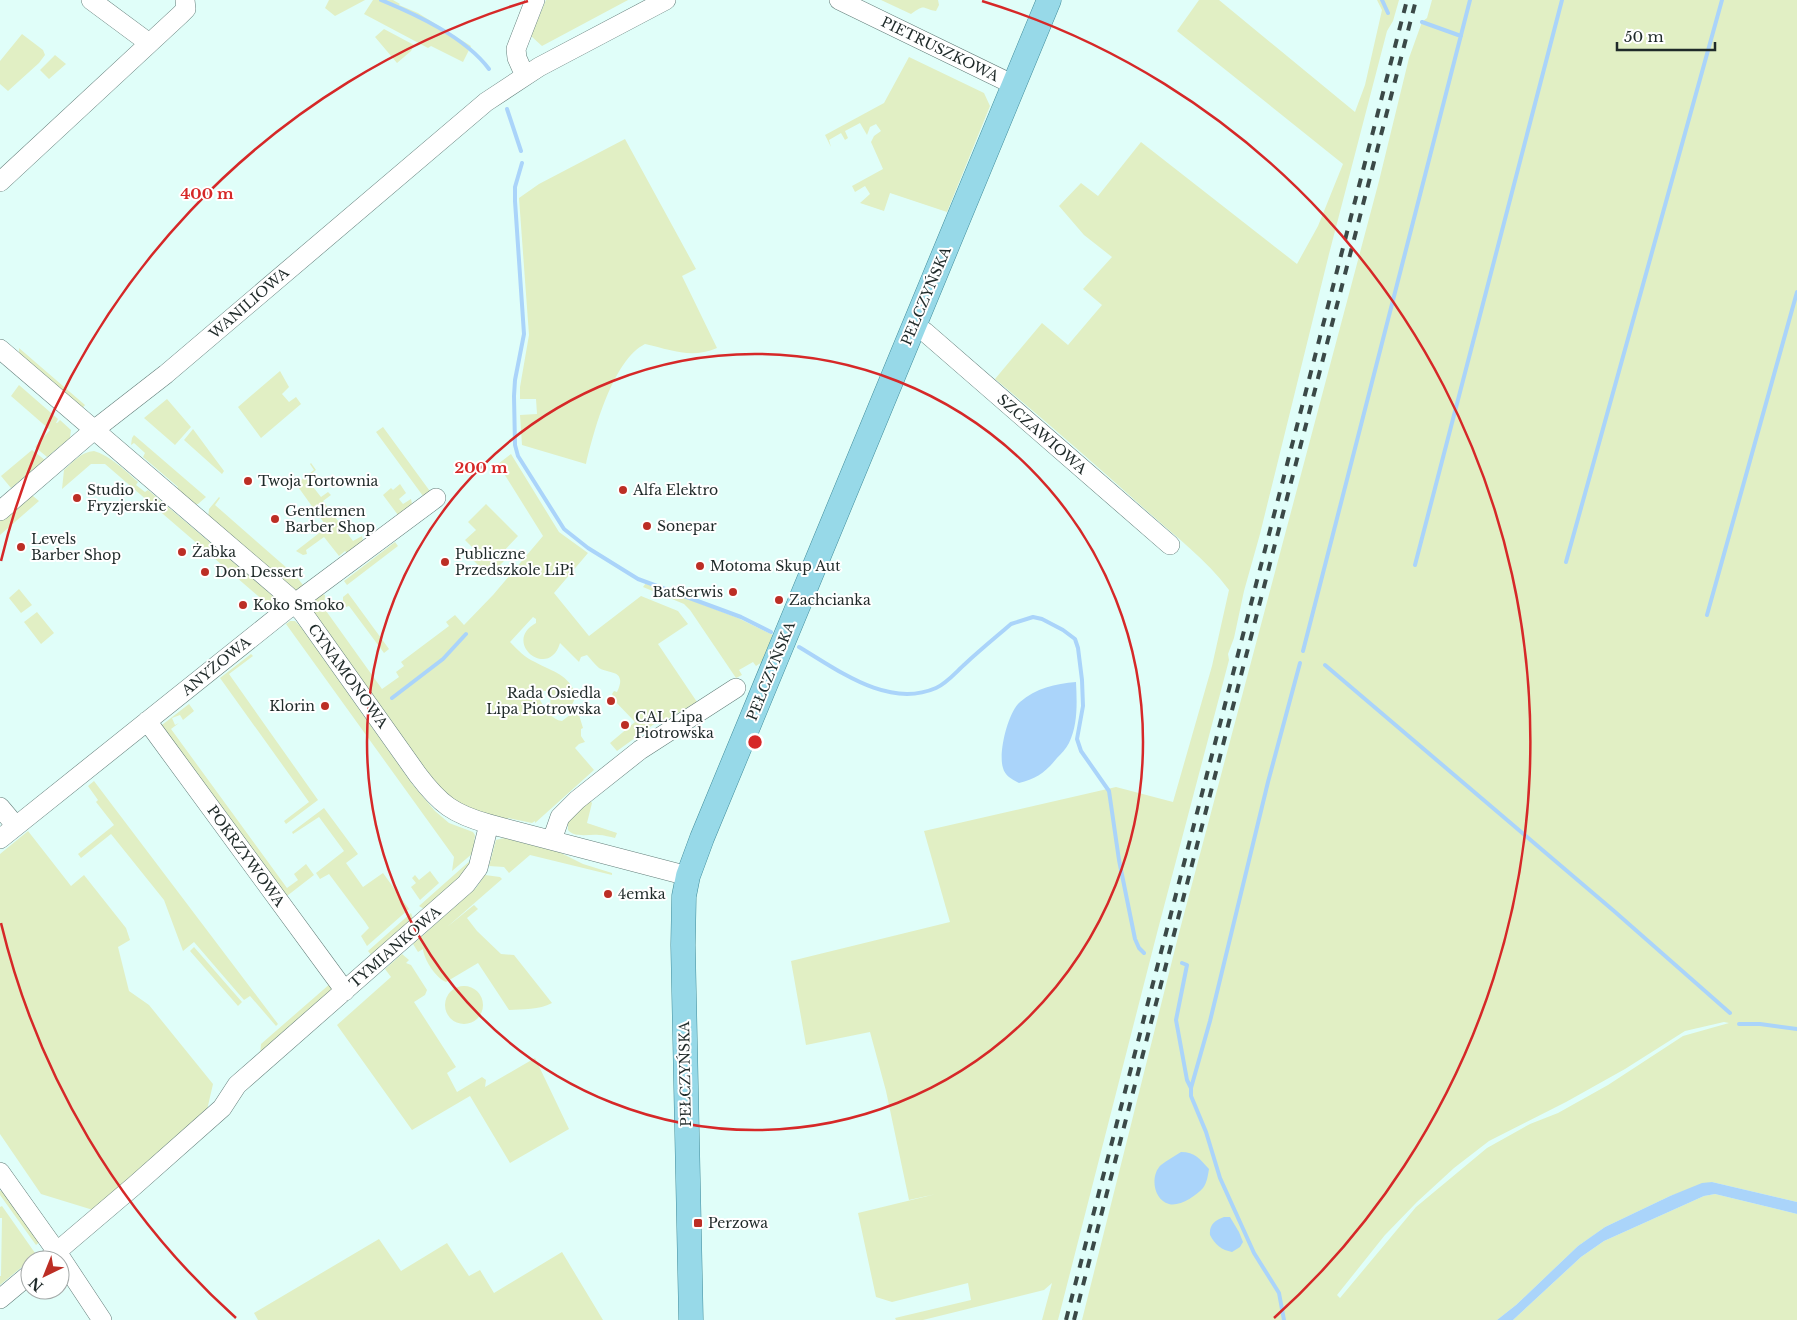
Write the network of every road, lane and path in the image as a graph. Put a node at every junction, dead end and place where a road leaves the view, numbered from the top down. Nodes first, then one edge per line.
1 (90, 0) edge
2 (185, 0) edge
3 (535, 0) edge
4 (666, 0) edge
5 (839, 0) edge
6 (1049, 0) edge
7 (149, 43) junction
8 (525, 76) junction
9 (1014, 85) junction
10 (0, 182) edge
11 (914, 325) junction
12 (0, 349) edge
13 (94, 430) junction
14 (436, 498) dead end
15 (0, 511) edge
16 (1170, 545) dead end
17 (295, 603) junction
18 (736, 688) dead end
19 (147, 721) junction
20 (0, 807) edge
21 (489, 824) junction
22 (16, 826) junction
23 (0, 839) edge
24 (552, 840) junction
25 (688, 876) junction
26 (345, 991) junction
27 (0, 1172) edge
28 (48, 1250) edge
29 (59, 1250) edge
30 (70, 1279) edge
31 (20, 1282) edge
32 (0, 1299) edge
33 (102, 1320) edge
34 (691, 1320) edge

1 - 7 street
2 - 7 street
3 - 8 street
4 - 8 street, WANILIOWA
5 - 9 street, PIETRUSZKOWA
6 - 9 main road, PEŁCZYŃSKA
7 - 10 street
8 - 13 street, WANILIOWA
9 - 11 main road, PEŁCZYŃSKA
11 - 16 street, SZCZAWIOWA
11 - 25 main road, PEŁCZYŃSKA
12 - 13 street, CYNAMONOWA
13 - 15 street, WANILIOWA
13 - 17 street, CYNAMONOWA
14 - 17 street, ANYŻOWA
17 - 19 street, ANYŻOWA
17 - 21 street, CYNAMONOWA
18 - 24 street
19 - 22 street, ANYŻOWA
19 - 26 street, POKRZYWOWA
20 - 22 street
21 - 24 street
21 - 26 street, TYMIANKOWA
22 - 23 street, ANYŻOWA
24 - 25 street
25 - 34 main road, PEŁCZYŃSKA
26 - 29 street, TYMIANKOWA
27 - 28 street
30 - 33 street
31 - 32 street

